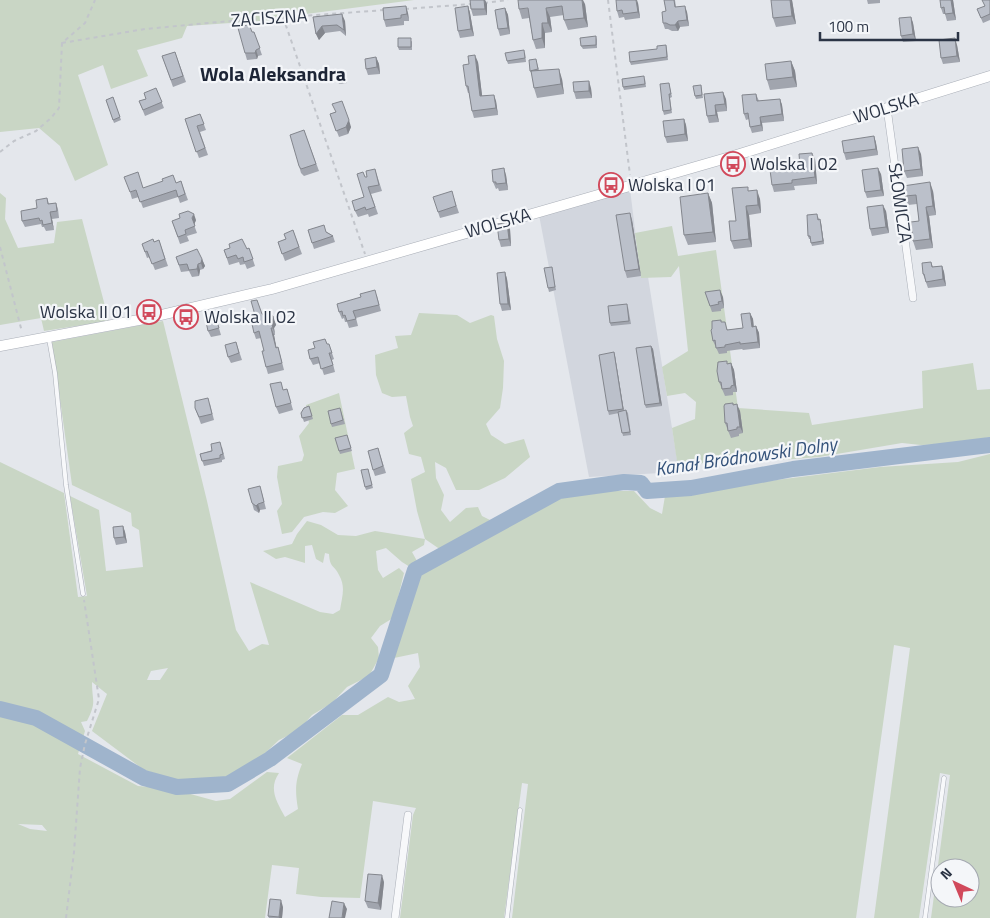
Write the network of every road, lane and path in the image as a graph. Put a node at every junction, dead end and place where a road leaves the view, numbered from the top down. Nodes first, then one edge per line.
1 (95, 0) edge
2 (508, 0) edge
3 (608, 0) edge
4 (399, 9) edge
5 (390, 10) edge
6 (283, 17) junction
7 (62, 43) junction
8 (990, 76) edge
9 (887, 108) junction
10 (0, 152) edge
11 (631, 185) junction
12 (0, 247) edge
13 (367, 260) junction
14 (913, 298) dead end
15 (49, 337) junction
16 (25, 342) junction
17 (0, 346) edge
18 (83, 594) joint
19 (944, 778) dead end
20 (520, 810) dead end
21 (408, 815) dead end
22 (66, 918) edge
23 (394, 918) edge
24 (507, 918) edge
25 (924, 918) edge

1 - 7 path
2 - 4 path
3 - 11 path
5 - 6 path, ZACISZNA
6 - 7 path, ZACISZNA
6 - 13 path
7 - 10 path
8 - 9 street, WOLSKA
9 - 11 street, WOLSKA
9 - 14 street, SŁOWICZA
11 - 13 street, WOLSKA
12 - 16 path
13 - 15 street, WOLSKA
15 - 16 street, WOLSKA
15 - 18 lane
16 - 17 street, WOLSKA
18 - 22 path
19 - 25 lane
20 - 24 lane
21 - 23 street

